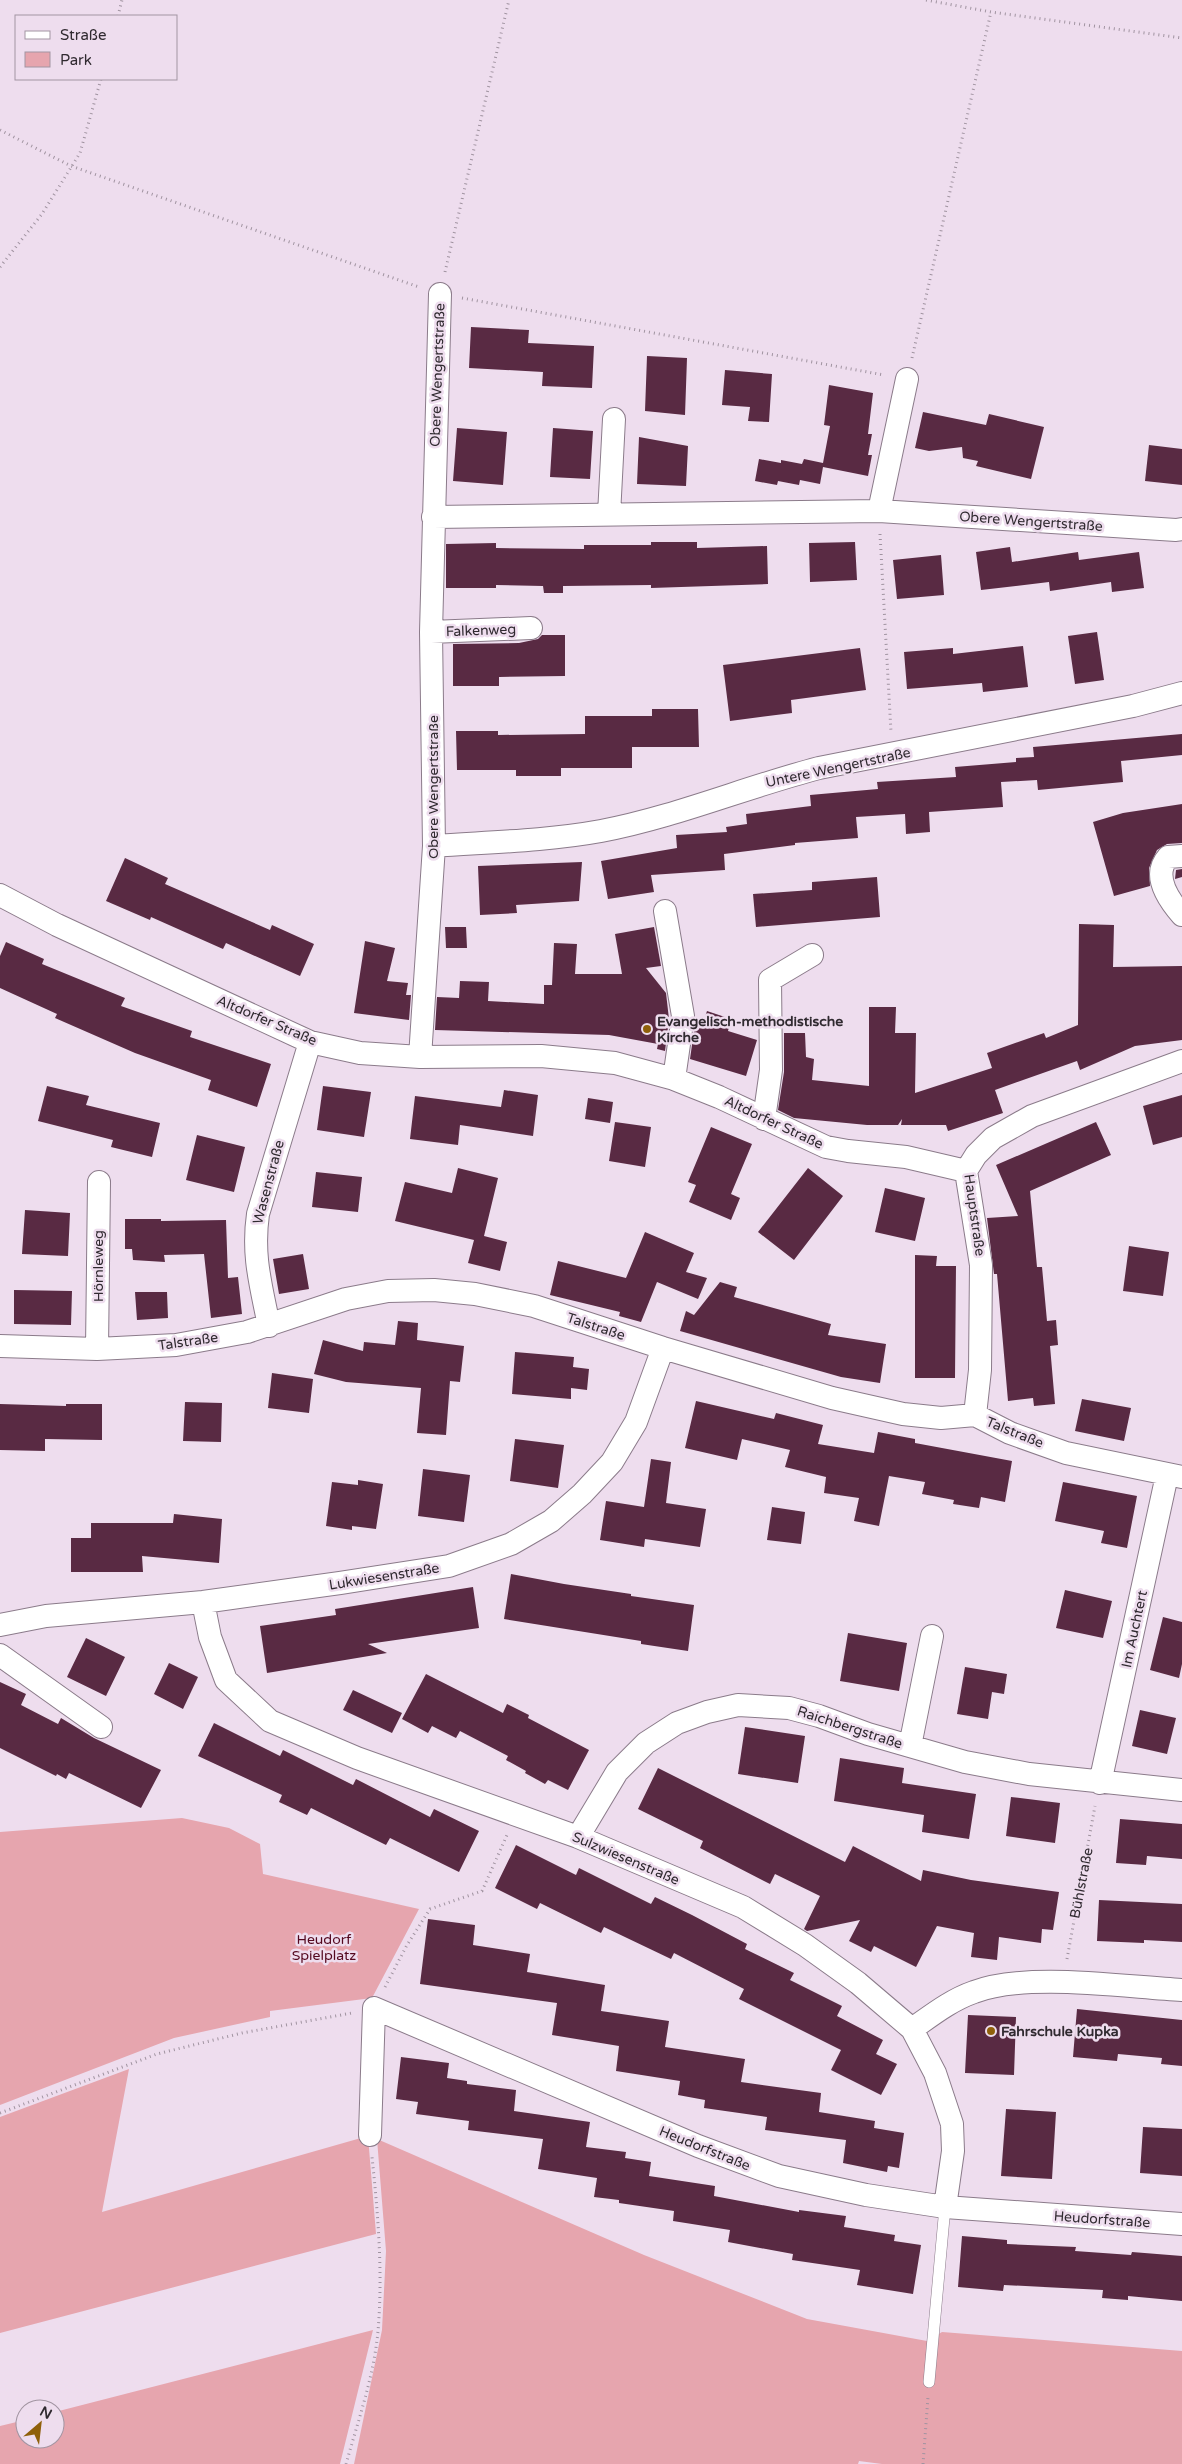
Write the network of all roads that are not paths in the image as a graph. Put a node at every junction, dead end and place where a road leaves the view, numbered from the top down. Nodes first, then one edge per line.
1 (440, 294) road end
2 (908, 379) road end
3 (614, 419) dead end
4 (879, 511) junction
5 (609, 515) junction
6 (433, 516) junction
7 (1182, 528) edge
8 (531, 628) dead end
9 (431, 632) junction
10 (1182, 693) edge
11 (434, 846) junction
12 (1182, 856) edge
13 (0, 895) edge
14 (665, 911) dead end
15 (1182, 915) edge
16 (812, 955) dead end
17 (310, 1042) junction
18 (420, 1057) junction
19 (1182, 1062) edge
20 (674, 1079) junction
21 (764, 1119) junction
22 (966, 1171) junction
23 (98, 1182) dead end
24 (269, 1326) junction
25 (0, 1346) edge
26 (663, 1348) junction
27 (97, 1349) junction
28 (975, 1416) junction
29 (1175, 1476) edge
30 (203, 1602) junction
31 (0, 1625) edge
32 (932, 1636) dead end
33 (0, 1655) edge
34 (100, 1727) dead end
35 (910, 1746) junction
36 (1100, 1783) junction
37 (1182, 1790) edge
38 (578, 1837) junction
39 (1182, 1990) edge
40 (912, 2029) junction
41 (370, 2135) road end
42 (945, 2207) junction
43 (1182, 2224) edge
44 (929, 2382) road end

1 - 6 street, Obere Wengertstraße
2 - 4 street
3 - 5 street
4 - 5 street, Obere Wengertstraße
4 - 7 street, Obere Wengertstraße
5 - 6 street, Obere Wengertstraße
6 - 9 street, Obere Wengertstraße
8 - 9 street, Falkenweg
9 - 11 street, Obere Wengertstraße
10 - 11 street, Untere Wengertstraße
11 - 18 street, Obere Wengertstraße
12 - 15 street
13 - 17 street, Altdorfer Straße
14 - 20 street
16 - 21 street
17 - 18 street, Altdorfer Straße
17 - 24 street, Wasenstraße
18 - 20 street, Altdorfer Straße
19 - 22 street, Hauptstraße
20 - 21 street, Altdorfer Straße
21 - 22 street, Altdorfer Straße
22 - 28 street, Hauptstraße
23 - 27 street, Hörnleweg
24 - 26 street, Talstraße
24 - 27 street, Talstraße
25 - 27 street, Talstraße
26 - 28 street, Talstraße
26 - 30 street, Lukwiesenstraße
28 - 29 street, Talstraße
29 - 36 street, Im Auchtert
30 - 31 street, Lukwiesenstraße
30 - 38 street, Sulzwiesenstraße
32 - 35 street, Raichbergstraße
33 - 34 street
35 - 36 street, Raichbergstraße
35 - 38 street, Raichbergstraße
36 - 37 street, Raichbergstraße
38 - 40 street, Sulzwiesenstraße
39 - 40 street
40 - 42 street, Sulzwiesenstraße
41 - 42 street, Heudorfstraße
42 - 43 street, Heudorfstraße
42 - 44 lane

